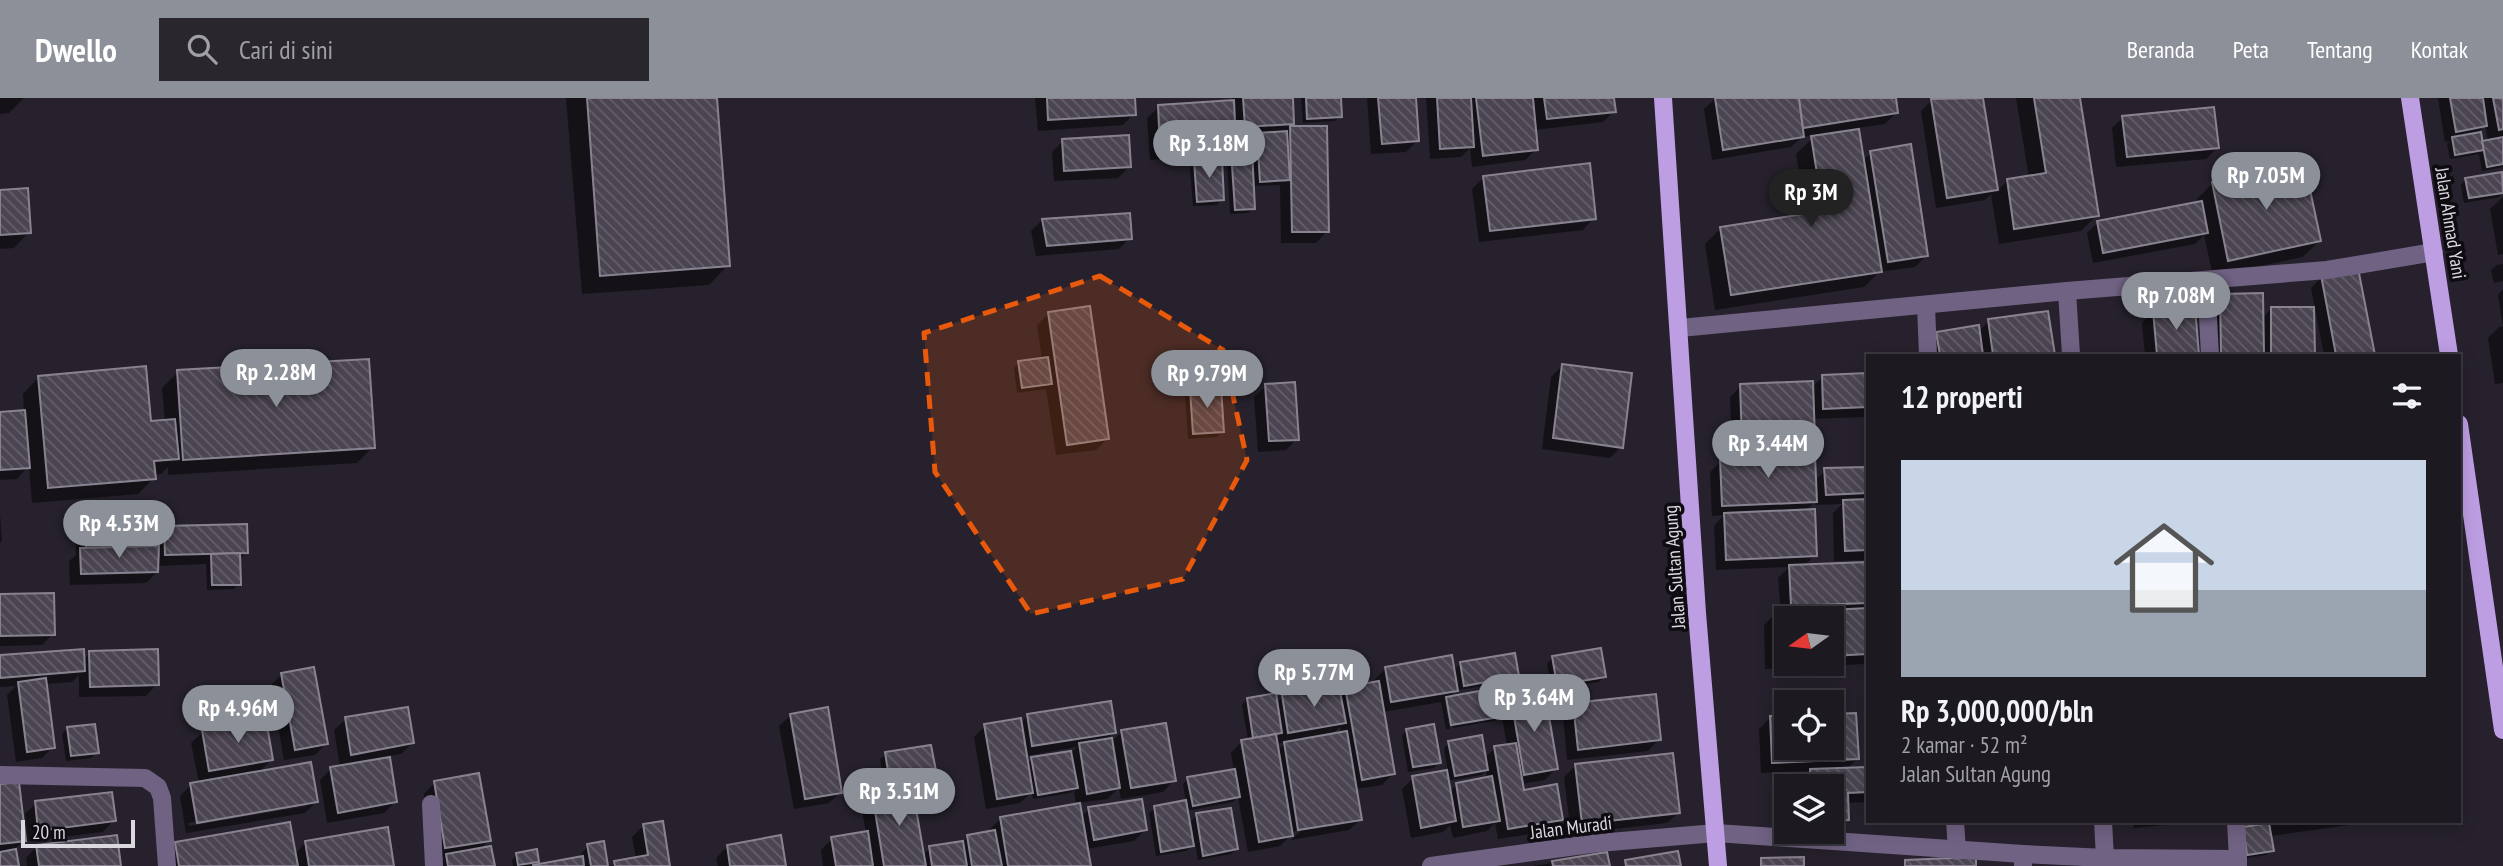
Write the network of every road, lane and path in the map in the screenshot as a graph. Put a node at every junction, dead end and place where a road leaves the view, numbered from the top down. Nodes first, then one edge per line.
1 (1663, 98) edge
2 (2410, 98) edge
3 (2434, 252) junction
4 (2206, 280) junction
5 (2067, 291) junction
6 (1926, 306) junction
7 (1680, 328) junction
8 (1928, 354) edge
9 (2071, 354) edge
10 (2210, 354) edge
11 (2449, 354) edge
12 (2461, 439) edge
13 (2503, 730) edge
14 (0, 775) edge
15 (430, 804) dead end
16 (1955, 823) edge
17 (2103, 823) edge
18 (2236, 823) edge
19 (1716, 834) junction
20 (1957, 851) junction
21 (2105, 858) junction
22 (2023, 860) edge
23 (2238, 863) edge
24 (167, 866) edge
25 (434, 866) edge
26 (1431, 866) edge
27 (1718, 866) edge

1 - 7 main road, Jalan Sultan Agung
2 - 3 main road, Jalan Ahmad Yani
3 - 4 street
3 - 11 main road, Jalan Ahmad Yani
4 - 5 street
4 - 10 street
5 - 6 street
5 - 9 street
6 - 7 street
6 - 8 street
7 - 19 main road, Jalan Sultan Agung
12 - 13 main road
14 - 24 street
15 - 25 street
16 - 20 street
17 - 21 street
18 - 23 street
19 - 20 street, Jalan Muradi
19 - 26 street, Jalan Muradi
19 - 27 main road, Jalan Sultan Agung
20 - 22 street, Jalan Muradi
21 - 22 street, Jalan Muradi
21 - 23 street, Jalan Muradi

